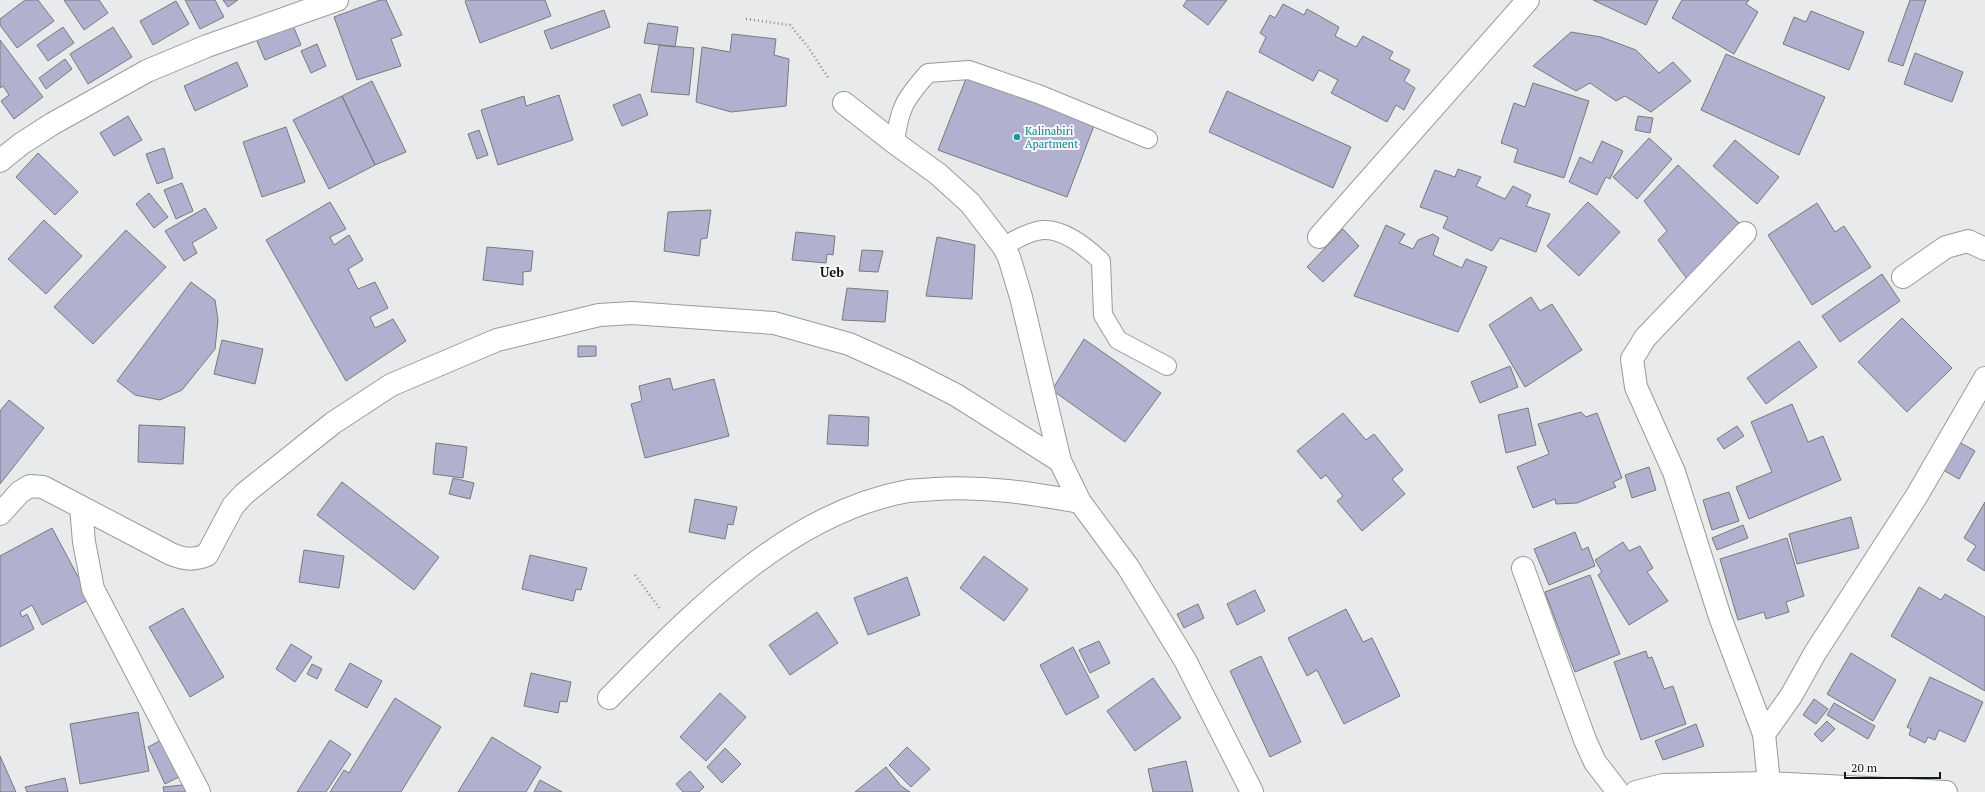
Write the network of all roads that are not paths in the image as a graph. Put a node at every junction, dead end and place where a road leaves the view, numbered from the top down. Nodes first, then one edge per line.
1 (337, 0) edge
2 (1528, 0) edge
3 (844, 103) road end
4 (1148, 139) dead end
5 (895, 143) junction
6 (0, 162) edge
7 (1745, 233) dead end
8 (1319, 237) dead end
9 (1003, 246) junction
10 (1985, 249) edge
11 (1903, 277) dead end
12 (1167, 366) dead end
13 (1985, 378) edge
14 (1060, 461) junction
15 (1080, 502) junction
16 (81, 507) junction
17 (0, 514) edge
18 (1523, 568) dead end
19 (609, 698) dead end
20 (1764, 734) junction
21 (1769, 783) junction
22 (199, 792) edge
23 (1252, 792) edge
24 (1618, 792) edge
25 (1636, 792) edge
26 (1946, 792) edge

1 - 6 street
2 - 8 street
3 - 5 street
4 - 5 lane
5 - 9 street
7 - 20 street
9 - 12 lane
9 - 14 street
10 - 11 street
13 - 20 street
14 - 15 street
14 - 16 street
15 - 19 street
15 - 23 street
16 - 17 street
16 - 22 street
18 - 24 street
20 - 21 street
21 - 25 street
21 - 26 street

